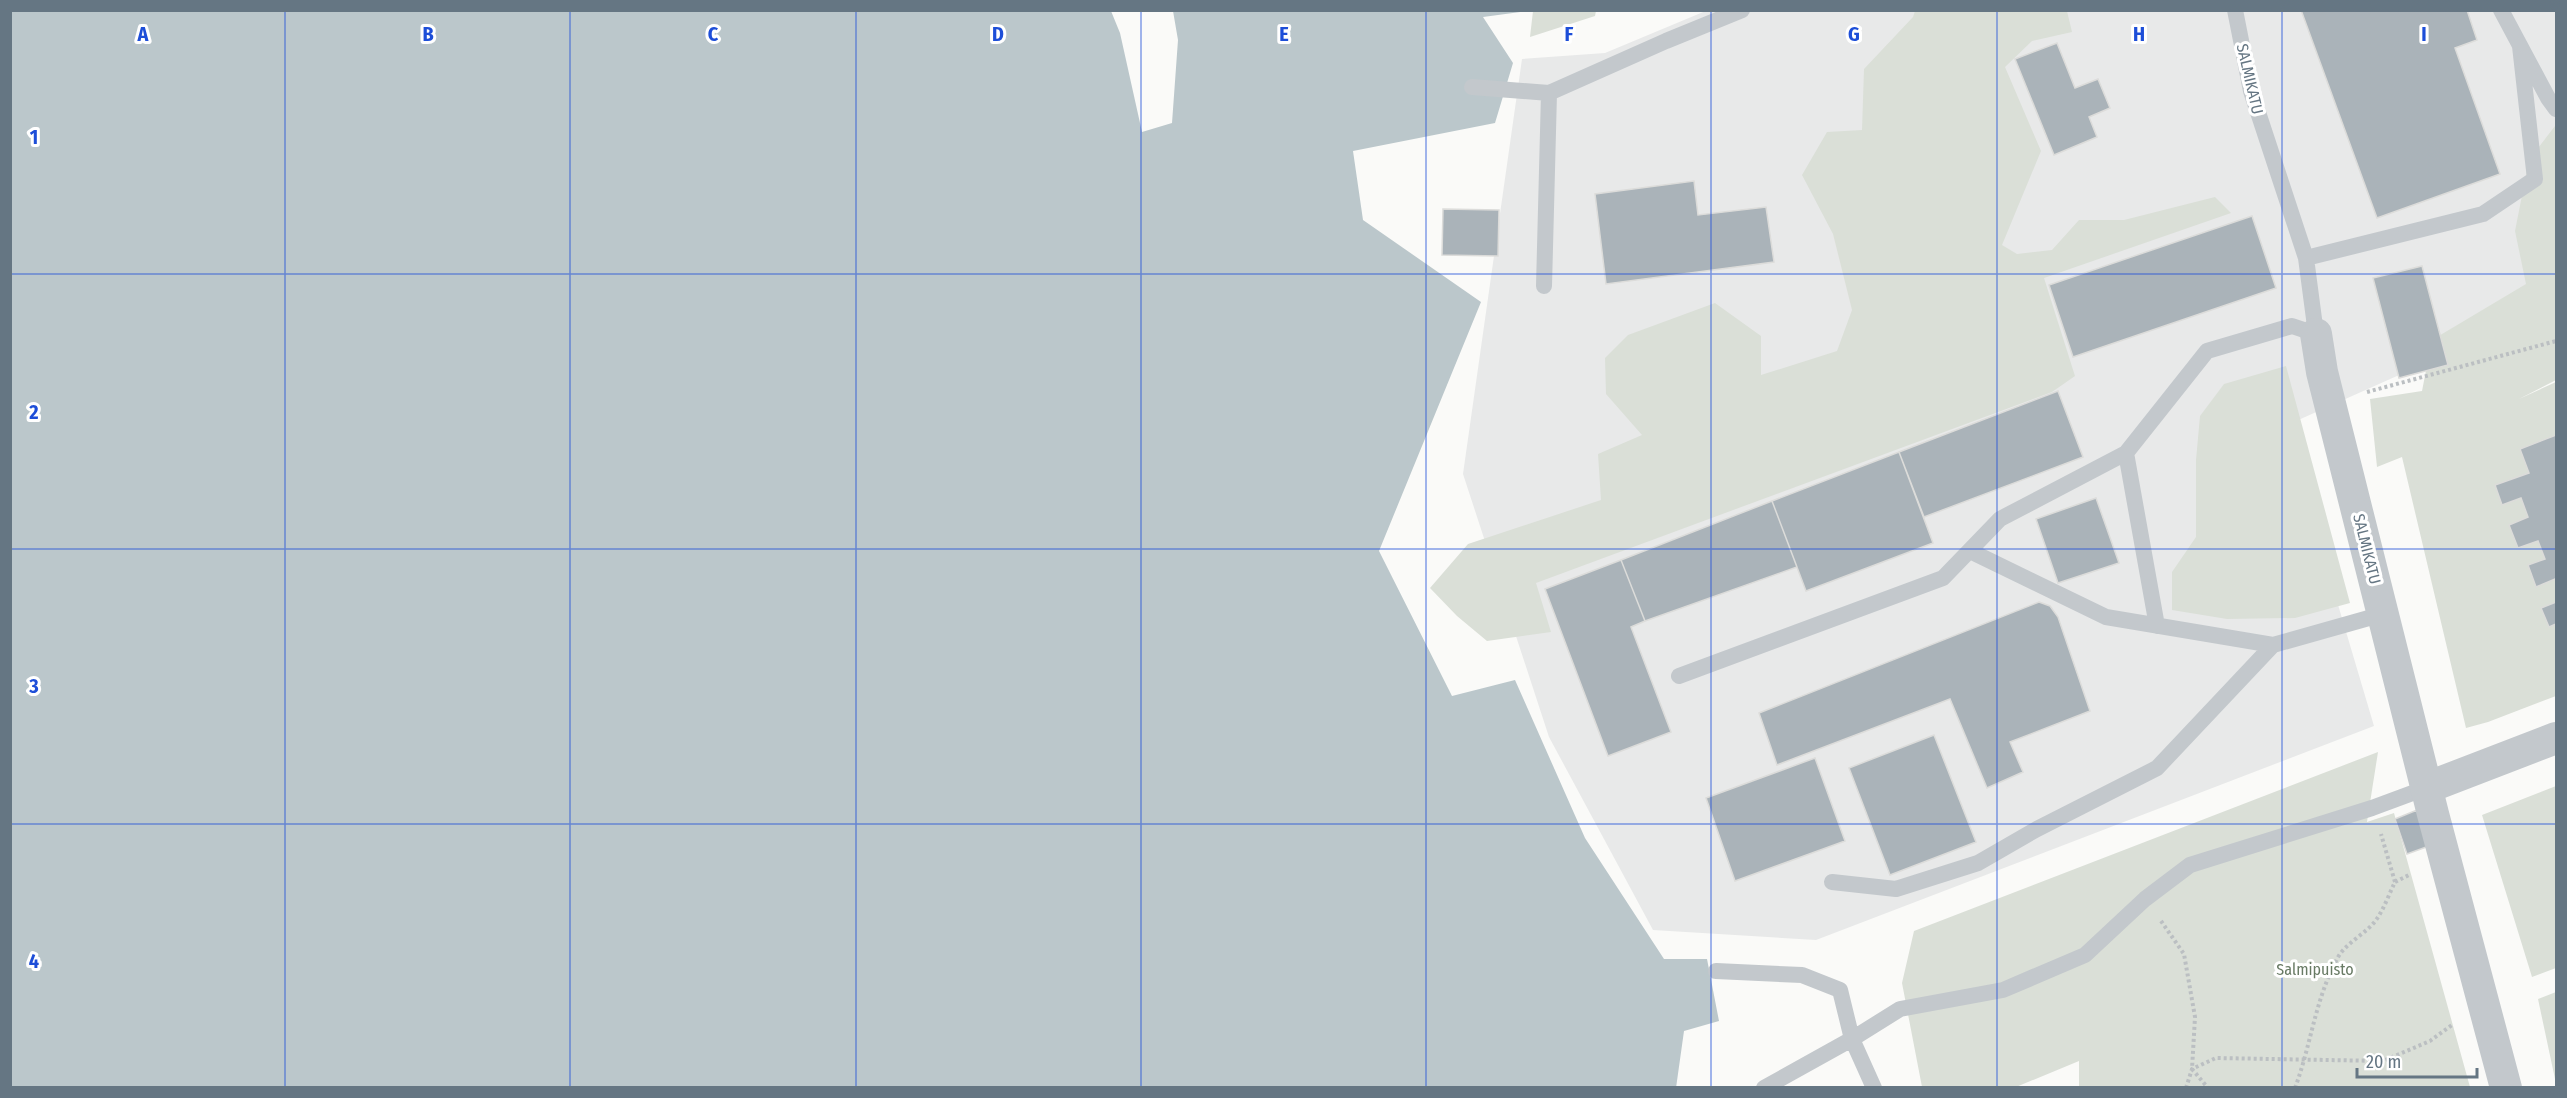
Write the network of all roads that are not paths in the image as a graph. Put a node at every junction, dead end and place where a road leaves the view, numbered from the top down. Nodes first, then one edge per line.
1 (1742, 10) edge
2 (2235, 10) edge
3 (2501, 10) edge
4 (2520, 46) junction
5 (1472, 87) dead end
6 (1549, 93) junction
7 (2556, 108) edge
8 (2306, 258) junction
9 (1544, 286) dead end
10 (2316, 334) junction
11 (2126, 453) junction
12 (1970, 551) junction
13 (2383, 614) junction
14 (2157, 626) junction
15 (2273, 645) junction
16 (1679, 676) dead end
17 (2556, 738) edge
18 (2426, 788) junction
19 (1832, 882) dead end
20 (1716, 971) dead end
21 (1852, 1039) junction
22 (1764, 1088) edge
23 (1874, 1088) edge
24 (2505, 1088) edge

1 - 6 lane
2 - 8 lane, SALMIKATU
3 - 4 lane
4 - 7 lane
4 - 8 lane
5 - 6 lane
6 - 9 lane
8 - 10 lane, SALMIKATU
10 - 11 lane
10 - 13 street, SALMIKATU
11 - 12 lane
11 - 14 lane
12 - 14 lane
12 - 16 lane
13 - 15 lane
13 - 18 street, SALMIKATU
14 - 15 lane
15 - 19 lane
17 - 18 street
18 - 21 lane
18 - 24 street, SALMIKATU
20 - 21 lane
21 - 22 lane
21 - 23 lane

